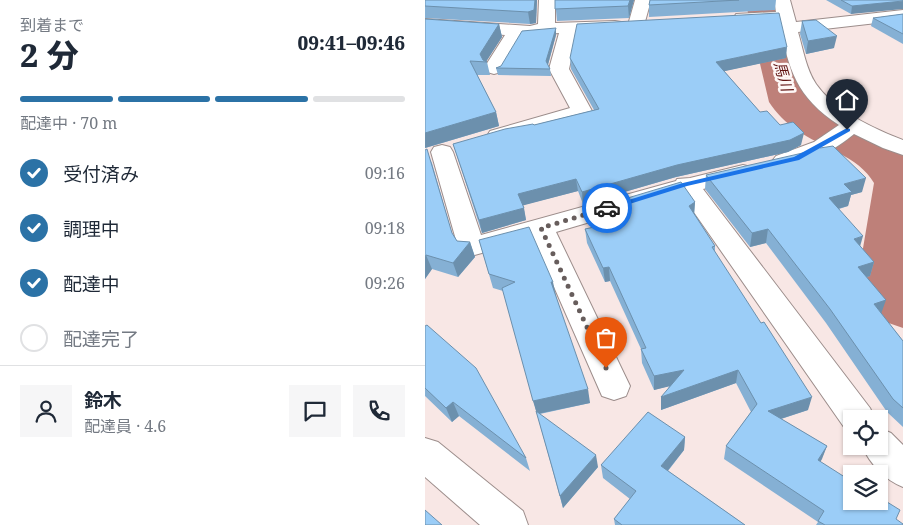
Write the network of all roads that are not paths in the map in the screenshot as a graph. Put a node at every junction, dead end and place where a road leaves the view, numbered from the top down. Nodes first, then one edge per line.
1 (547, 0) edge
2 (643, 0) edge
3 (903, 15) edge
4 (784, 16) edge
5 (730, 19) edge
6 (425, 24) edge
7 (656, 24) edge
8 (637, 25) junction
9 (546, 28) junction
10 (569, 28) junction
11 (515, 30) junction
12 (494, 68) edge
13 (844, 132) junction
14 (903, 148) edge
15 (452, 149) edge
16 (686, 184) junction
17 (541, 228) junction
18 (614, 386) dead end
19 (851, 410) edge
20 (425, 454) edge
21 (888, 454) edge
22 (903, 470) edge
23 (509, 525) edge

1 - 9 street
2 - 8 street
3 - 4 street
4 - 5 street
4 - 13 street
6 - 11 street
7 - 8 street
8 - 10 street
9 - 10 street
9 - 11 street
10 - 15 street
11 - 12 street
13 - 14 street
13 - 16 street
15 - 17 street
16 - 17 street
16 - 19 street
17 - 18 street
20 - 23 street
21 - 22 street

